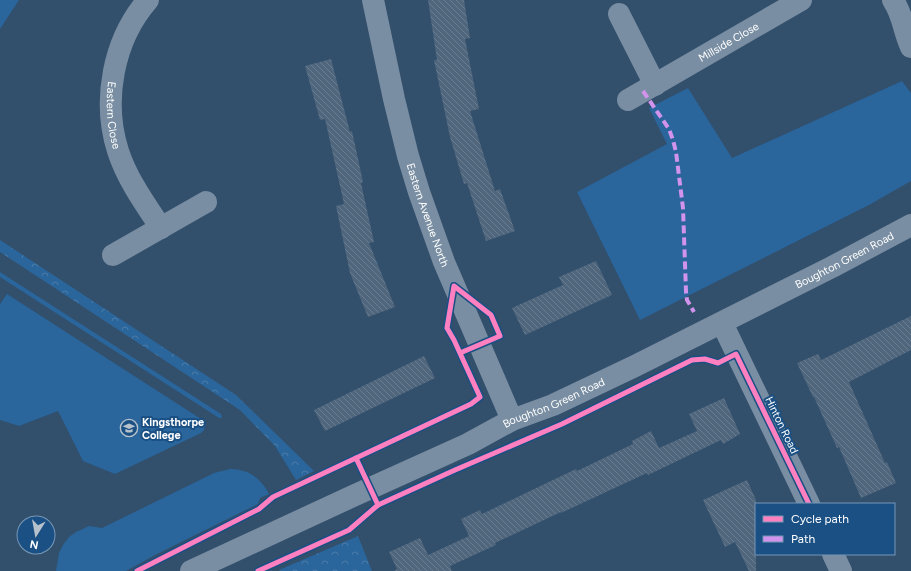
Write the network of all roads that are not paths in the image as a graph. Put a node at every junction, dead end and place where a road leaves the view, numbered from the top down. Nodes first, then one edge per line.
1 (148, 0) edge
2 (373, 0) edge
3 (801, 0) edge
4 (893, 0) edge
5 (619, 14) dead end
6 (911, 47) edge
7 (655, 85) junction
8 (628, 100) dead end
9 (206, 202) dead end
10 (911, 225) edge
11 (161, 228) junction
12 (113, 255) dead end
13 (722, 323) junction
14 (512, 420) junction
15 (808, 503) edge
16 (833, 555) edge
17 (192, 571) edge
18 (841, 571) edge

1 - 11 street, Eastern Close
2 - 14 street, Eastern Avenue North
3 - 7 street, Millside Close
4 - 6 street
5 - 7 street
7 - 8 street, Millside Close
9 - 11 street
10 - 13 street, Boughton Green Road
11 - 12 street
13 - 14 street, Boughton Green Road
13 - 15 street, Hinton Road
14 - 17 street, Boughton Green Road
16 - 18 street

